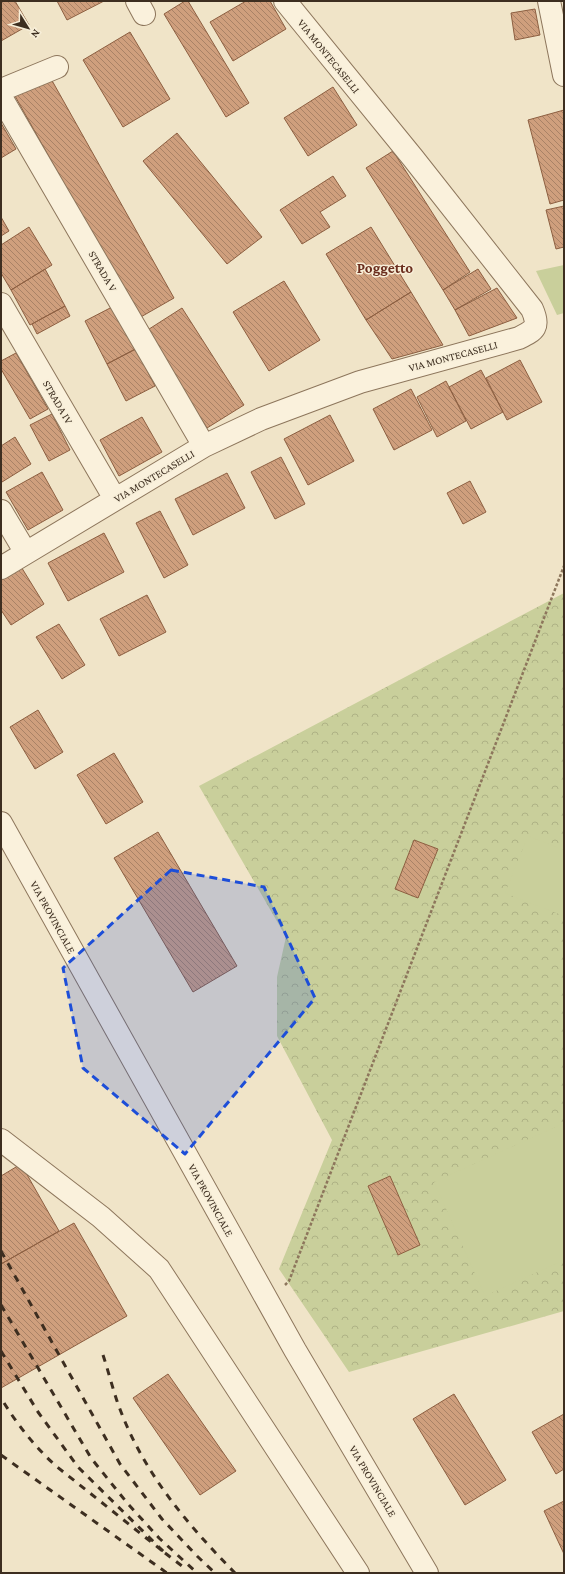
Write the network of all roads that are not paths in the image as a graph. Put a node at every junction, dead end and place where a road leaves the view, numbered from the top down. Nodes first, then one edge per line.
1 (285, 1) edge
2 (549, 1) edge
3 (57, 67) dead end
4 (564, 75) edge
5 (1, 90) edge
6 (1, 97) edge
7 (1, 304) edge
8 (204, 446) junction
9 (115, 499) junction
10 (1, 511) edge
11 (26, 553) junction
12 (1, 568) edge
13 (1, 823) edge
14 (1, 1140) edge
15 (358, 1573) edge
16 (427, 1573) edge

1 - 8 street, VIA MONTECASELLI
2 - 4 street
3 - 5 street
6 - 8 street, STRADA V
7 - 9 street, STRADA IV
8 - 9 street, VIA MONTECASELLI
9 - 11 street, VIA MONTECASELLI
10 - 11 street
11 - 12 street, VIA MONTECASELLI
13 - 16 street, VIA PROVINCIALE
14 - 15 street

